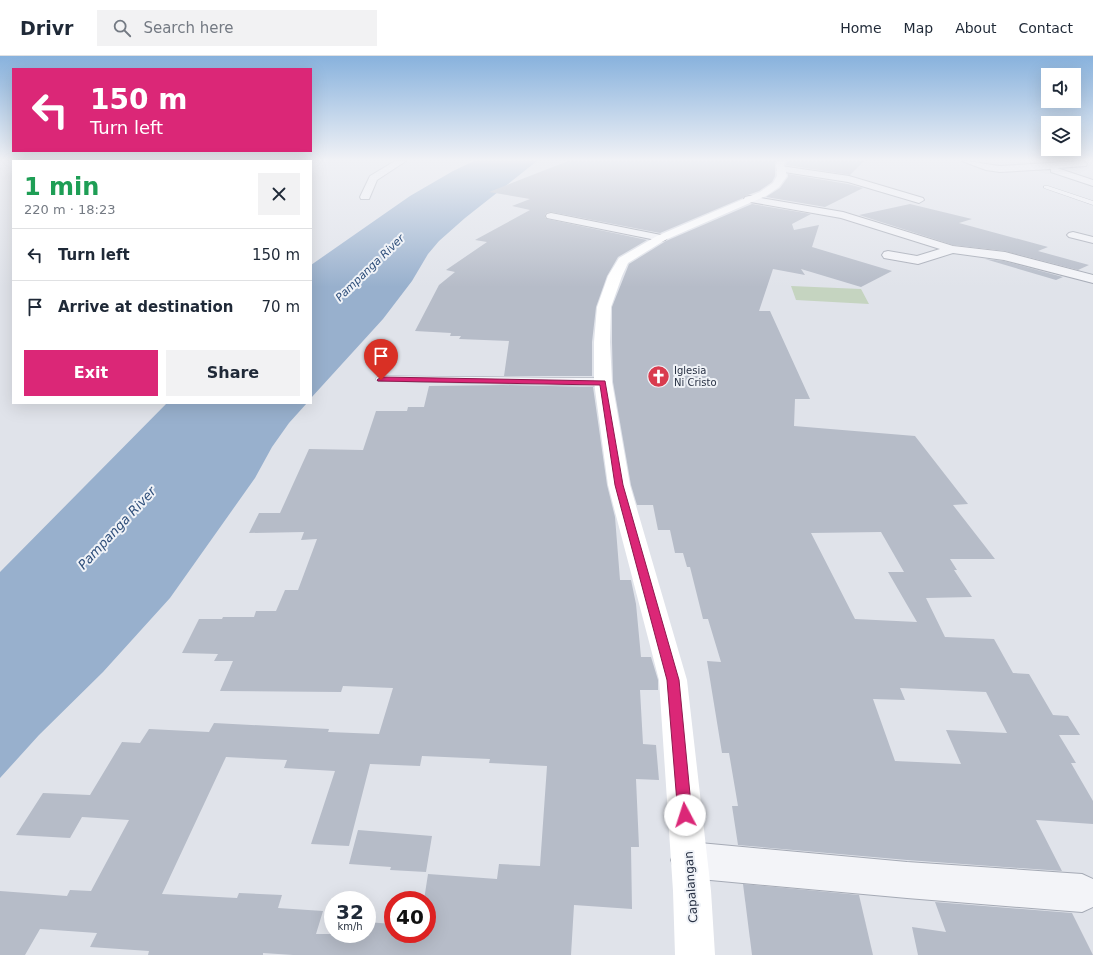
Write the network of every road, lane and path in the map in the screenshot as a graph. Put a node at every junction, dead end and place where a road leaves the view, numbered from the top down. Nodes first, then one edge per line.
1 (740, 203) edge
2 (772, 203) edge
3 (551, 216) dead end
4 (1073, 235) dead end
5 (661, 238) junction
6 (1093, 240) edge
7 (952, 249) junction
8 (888, 255) dead end
9 (1093, 279) edge
10 (381, 380) dead end
11 (603, 382) junction
12 (689, 860) junction
13 (1082, 893) dead end
14 (695, 955) edge

1 - 5 street, Capalangan
2 - 7 street
3 - 5 street
4 - 6 street
5 - 11 street, Capalangan
7 - 8 street
7 - 9 street
10 - 11 lane
11 - 12 street, Capalangan
12 - 13 street
12 - 14 street, Capalangan

